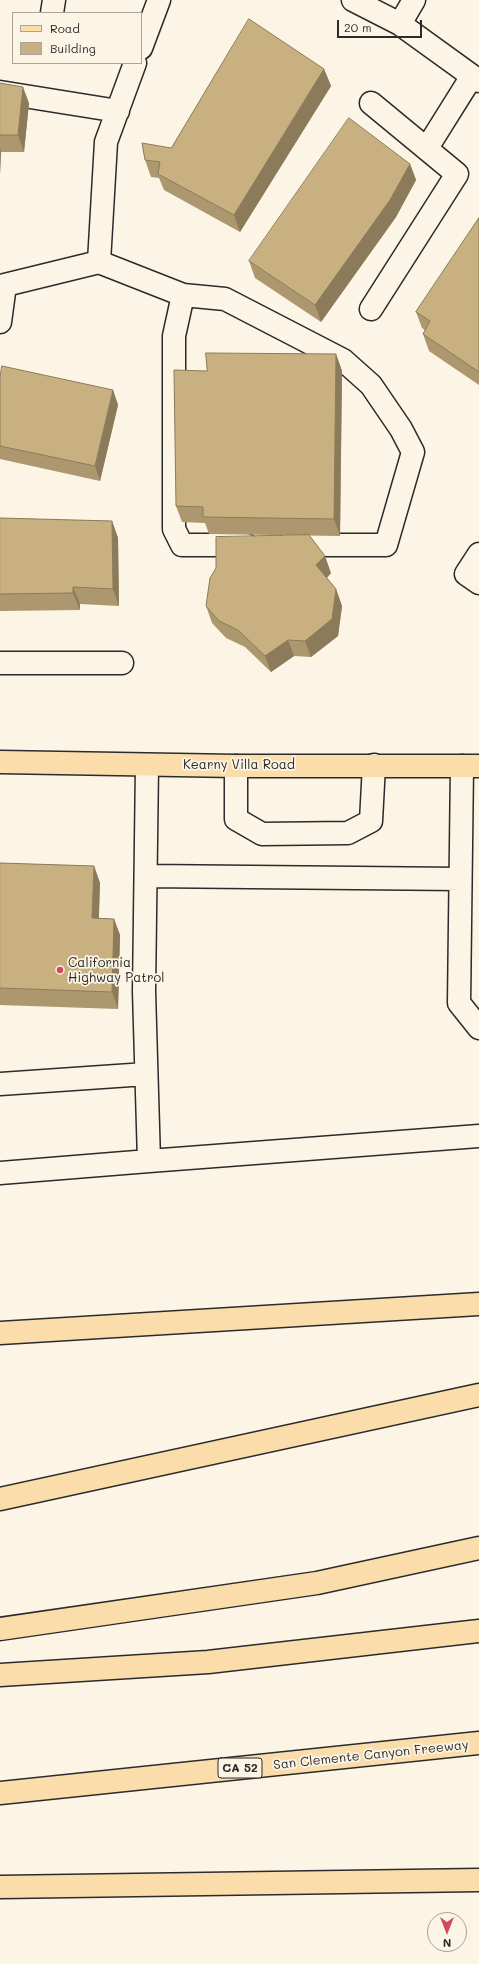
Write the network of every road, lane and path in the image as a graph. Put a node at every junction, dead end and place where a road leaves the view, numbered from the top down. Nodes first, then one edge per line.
1 (54, 0) edge
2 (159, 0) edge
3 (353, 0) edge
4 (414, 0) edge
5 (52, 12) edge
6 (400, 24) junction
7 (142, 45) edge
8 (135, 64) edge
9 (475, 78) edge
10 (0, 92) edge
11 (371, 103) dead end
12 (118, 111) junction
13 (427, 148) junction
14 (99, 262) junction
15 (184, 295) junction
16 (371, 309) dead end
17 (0, 322) edge
18 (479, 554) edge
19 (479, 583) edge
20 (0, 663) edge
21 (122, 663) dead end
22 (0, 762) edge
23 (147, 765) junction
24 (374, 765) junction
25 (236, 766) junction
26 (471, 766) edge
27 (146, 876) junction
28 (460, 879) junction
29 (479, 1028) edge
30 (146, 1074) junction
31 (0, 1084) edge
32 (479, 1136) edge
33 (149, 1161) junction
34 (0, 1173) edge
35 (479, 1304) edge
36 (0, 1333) edge
37 (479, 1395) edge
38 (0, 1499) edge
39 (479, 1548) edge
40 (0, 1629) edge
41 (479, 1631) edge
42 (0, 1675) edge
43 (479, 1743) edge
44 (0, 1793) edge
45 (476, 1880) edge
46 (0, 1888) edge

1 - 5 street
2 - 7 street
3 - 6 street
4 - 6 street
6 - 9 street
8 - 12 street
9 - 13 street
10 - 12 street
11 - 13 street
12 - 14 street
13 - 16 street
14 - 15 street
14 - 17 street
15 - 15 street
18 - 19 street
20 - 21 street
22 - 23 main road, Kearny Villa Road
23 - 25 main road, Kearny Villa Road
23 - 27 street
24 - 25 main road, Kearny Villa Road
24 - 25 street
24 - 26 main road, Kearny Villa Road
26 - 28 street
27 - 28 street
27 - 30 street
28 - 29 street
30 - 31 street
30 - 33 street
32 - 33 street
33 - 34 street
35 - 36 main road
37 - 38 main road
39 - 40 main road
41 - 42 main road
43 - 44 main road, San Clemente Canyon Freeway / CA 52
45 - 46 main road

